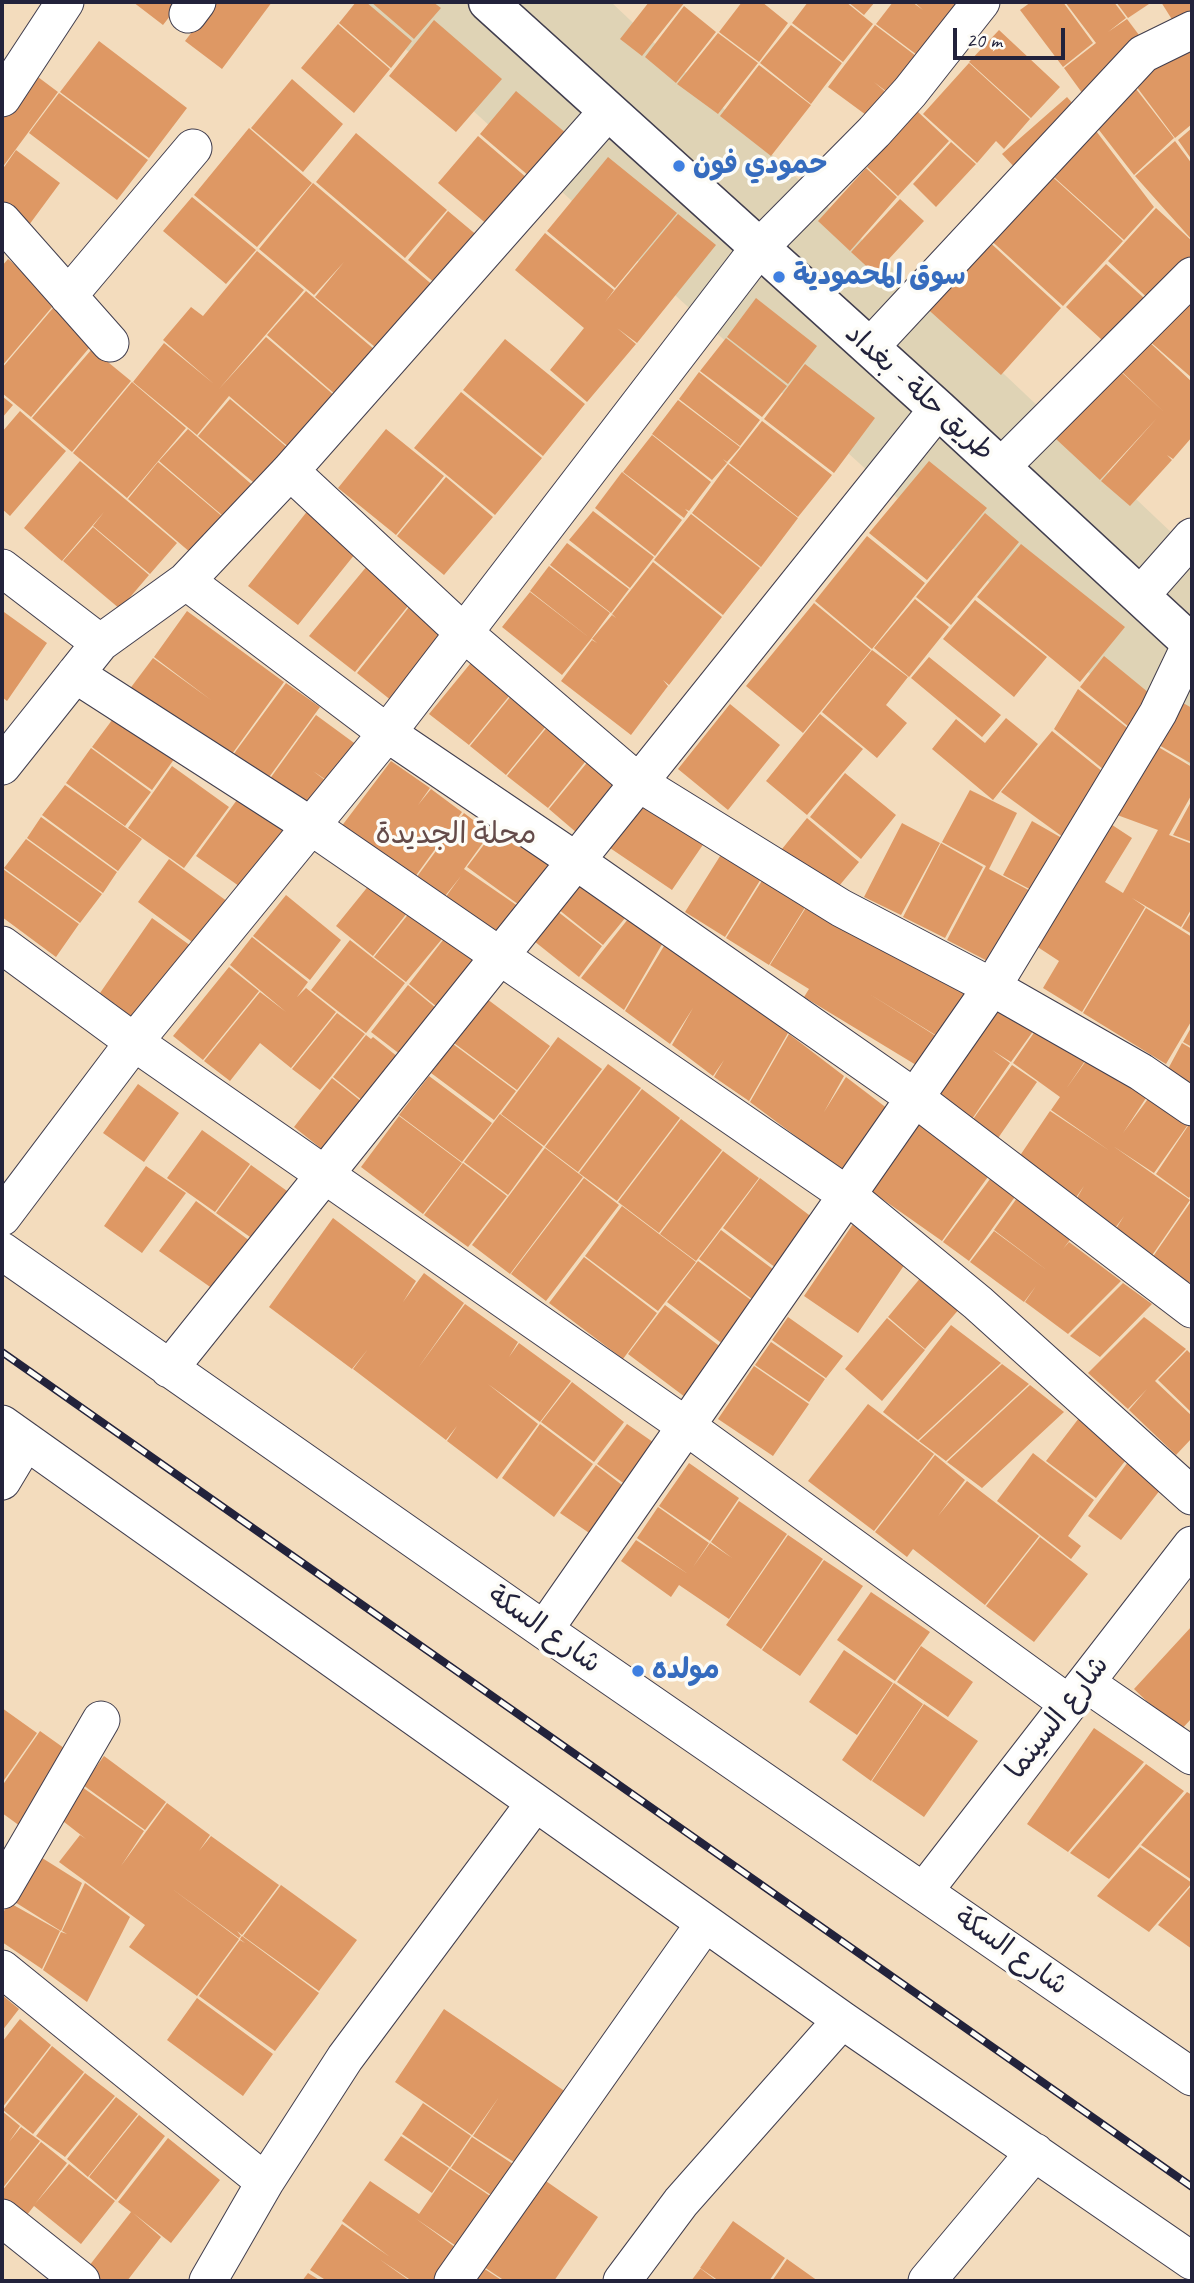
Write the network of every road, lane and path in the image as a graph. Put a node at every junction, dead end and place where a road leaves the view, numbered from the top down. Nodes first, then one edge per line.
1 (65, 2) edge
2 (488, 2) edge
3 (981, 2) edge
4 (1192, 30) edge
5 (2, 98) edge
6 (608, 111) junction
7 (193, 148) dead end
8 (2, 221) edge
9 (759, 248) junction
10 (1192, 276) edge
11 (68, 296) junction
12 (110, 343) dead end
13 (870, 347) junction
14 (938, 409) junction
15 (1001, 467) junction
16 (290, 471) junction
17 (1192, 537) edge
18 (2, 568) edge
19 (186, 581) junction
20 (1140, 596) junction
21 (464, 633) junction
22 (100, 643) junction
23 (1192, 644) edge
24 (75, 674) junction
25 (387, 733) junction
26 (2, 766) edge
27 (639, 783) junction
28 (311, 826) junction
29 (576, 861) junction
30 (2, 945) edge
31 (501, 954) junction
32 (992, 987) junction
33 (134, 1042) junction
34 (915, 1098) junction
35 (1192, 1107) edge
36 (326, 1173) junction
37 (847, 1195) junction
38 (2, 1217) edge
39 (2, 1251) edge
40 (1192, 1309) edge
41 (169, 1369) junction
42 (686, 1426) junction
43 (14, 1433) edge
44 (2, 1481) edge
45 (1192, 1496) edge
46 (1192, 1545) edge
47 (544, 1630) junction
48 (1077, 1693) junction
49 (102, 1720) dead end
50 (1192, 1756) edge
51 (535, 1803) junction
52 (2, 1890) edge
53 (924, 1892) junction
54 (705, 1923) junction
55 (2, 1969) edge
56 (842, 2020) junction
57 (1192, 2077) edge
58 (1035, 2152) junction
59 (265, 2182) junction
60 (2, 2218) edge
61 (1192, 2261) edge
62 (81, 2281) edge
63 (208, 2281) edge
64 (453, 2281) edge
65 (622, 2281) edge
66 (927, 2281) edge

1 - 5 street
2 - 6 main road, طريق حلة - بغداد
3 - 9 street
4 - 13 street
6 - 9 main road, طريق حلة - بغداد
6 - 16 street
7 - 11 street
8 - 11 street
9 - 13 main road, طريق حلة - بغداد
9 - 21 street
10 - 15 street
11 - 12 street
13 - 14 main road, طريق حلة - بغداد
14 - 15 main road, طريق حلة - بغداد
14 - 27 street
15 - 20 main road, طريق حلة - بغداد
16 - 19 street
16 - 21 street
17 - 20 street
18 - 22 street
19 - 22 street
19 - 25 street
20 - 23 main road, طريق حلة - بغداد
21 - 25 street
21 - 27 street
22 - 24 street
23 - 32 street
24 - 26 street
24 - 28 street
25 - 28 street
25 - 29 street
27 - 29 street
27 - 32 street
28 - 31 street
28 - 33 street
29 - 31 street
29 - 34 street
30 - 33 street
31 - 36 street
31 - 37 street
32 - 34 street
32 - 35 street
33 - 36 street
33 - 38 street
34 - 37 street
34 - 40 street
36 - 41 street
36 - 42 street
37 - 42 street
37 - 45 street
39 - 41 street, شارع السكة
41 - 47 street, شارع السكة
42 - 47 street
42 - 48 street
43 - 44 street
43 - 51 street
46 - 48 street, شارع السينما
47 - 53 street, شارع السكة
48 - 50 street
48 - 53 street, شارع السينما
49 - 52 street
51 - 54 street
51 - 59 street
53 - 57 street, شارع السكة
54 - 56 street
54 - 64 street
55 - 59 street
56 - 58 street
56 - 65 street
58 - 61 street
58 - 66 street
59 - 63 street
60 - 62 street

